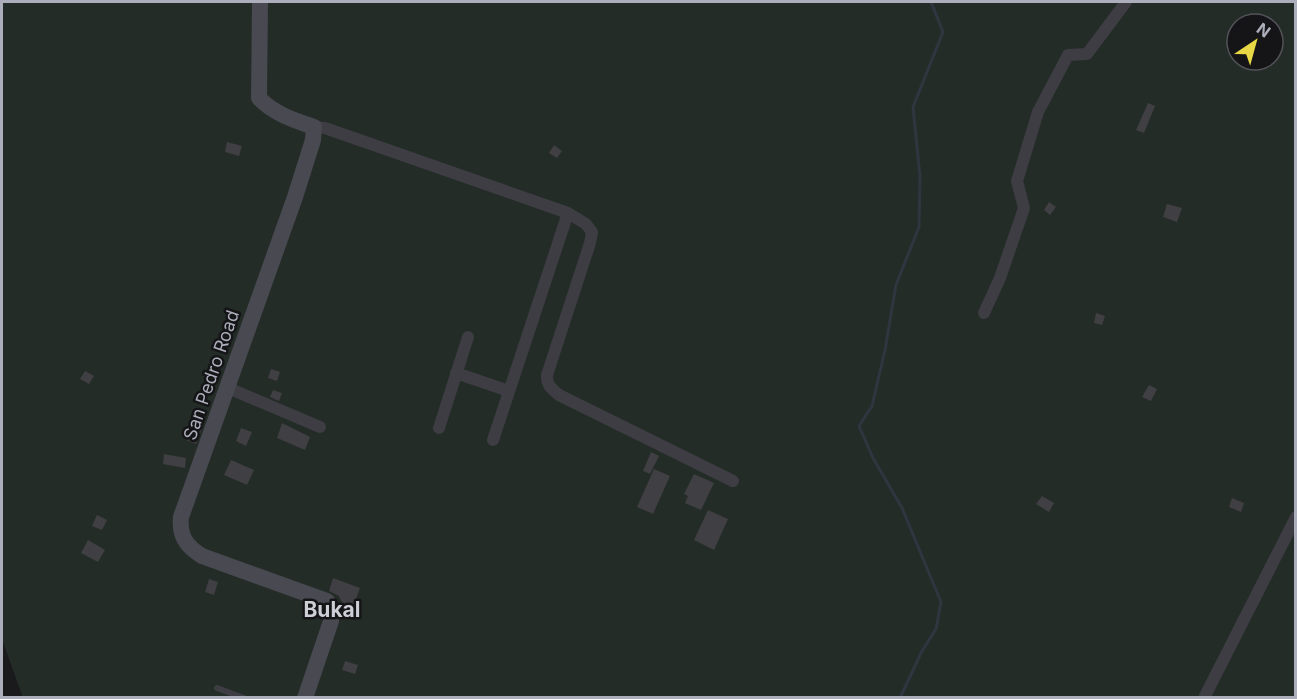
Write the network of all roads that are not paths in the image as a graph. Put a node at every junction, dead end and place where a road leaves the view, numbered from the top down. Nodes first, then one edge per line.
1 (260, 2) edge
2 (1126, 2) edge
3 (314, 127) junction
4 (568, 213) junction
5 (984, 313) dead end
6 (468, 337) dead end
7 (456, 374) junction
8 (228, 388) junction
9 (509, 391) junction
10 (320, 427) dead end
11 (439, 428) dead end
12 (493, 440) dead end
13 (733, 481) dead end
14 (1296, 517) edge
15 (217, 688) dead end
16 (244, 698) edge
17 (306, 698) edge
18 (1204, 698) edge

1 - 3 street
2 - 5 street
3 - 4 street
3 - 8 street, San Pedro Road
4 - 9 street
4 - 13 street
6 - 7 street
7 - 9 street
7 - 11 street
8 - 10 street
8 - 17 street, San Pedro Road
9 - 12 street
14 - 18 street
15 - 16 lane

